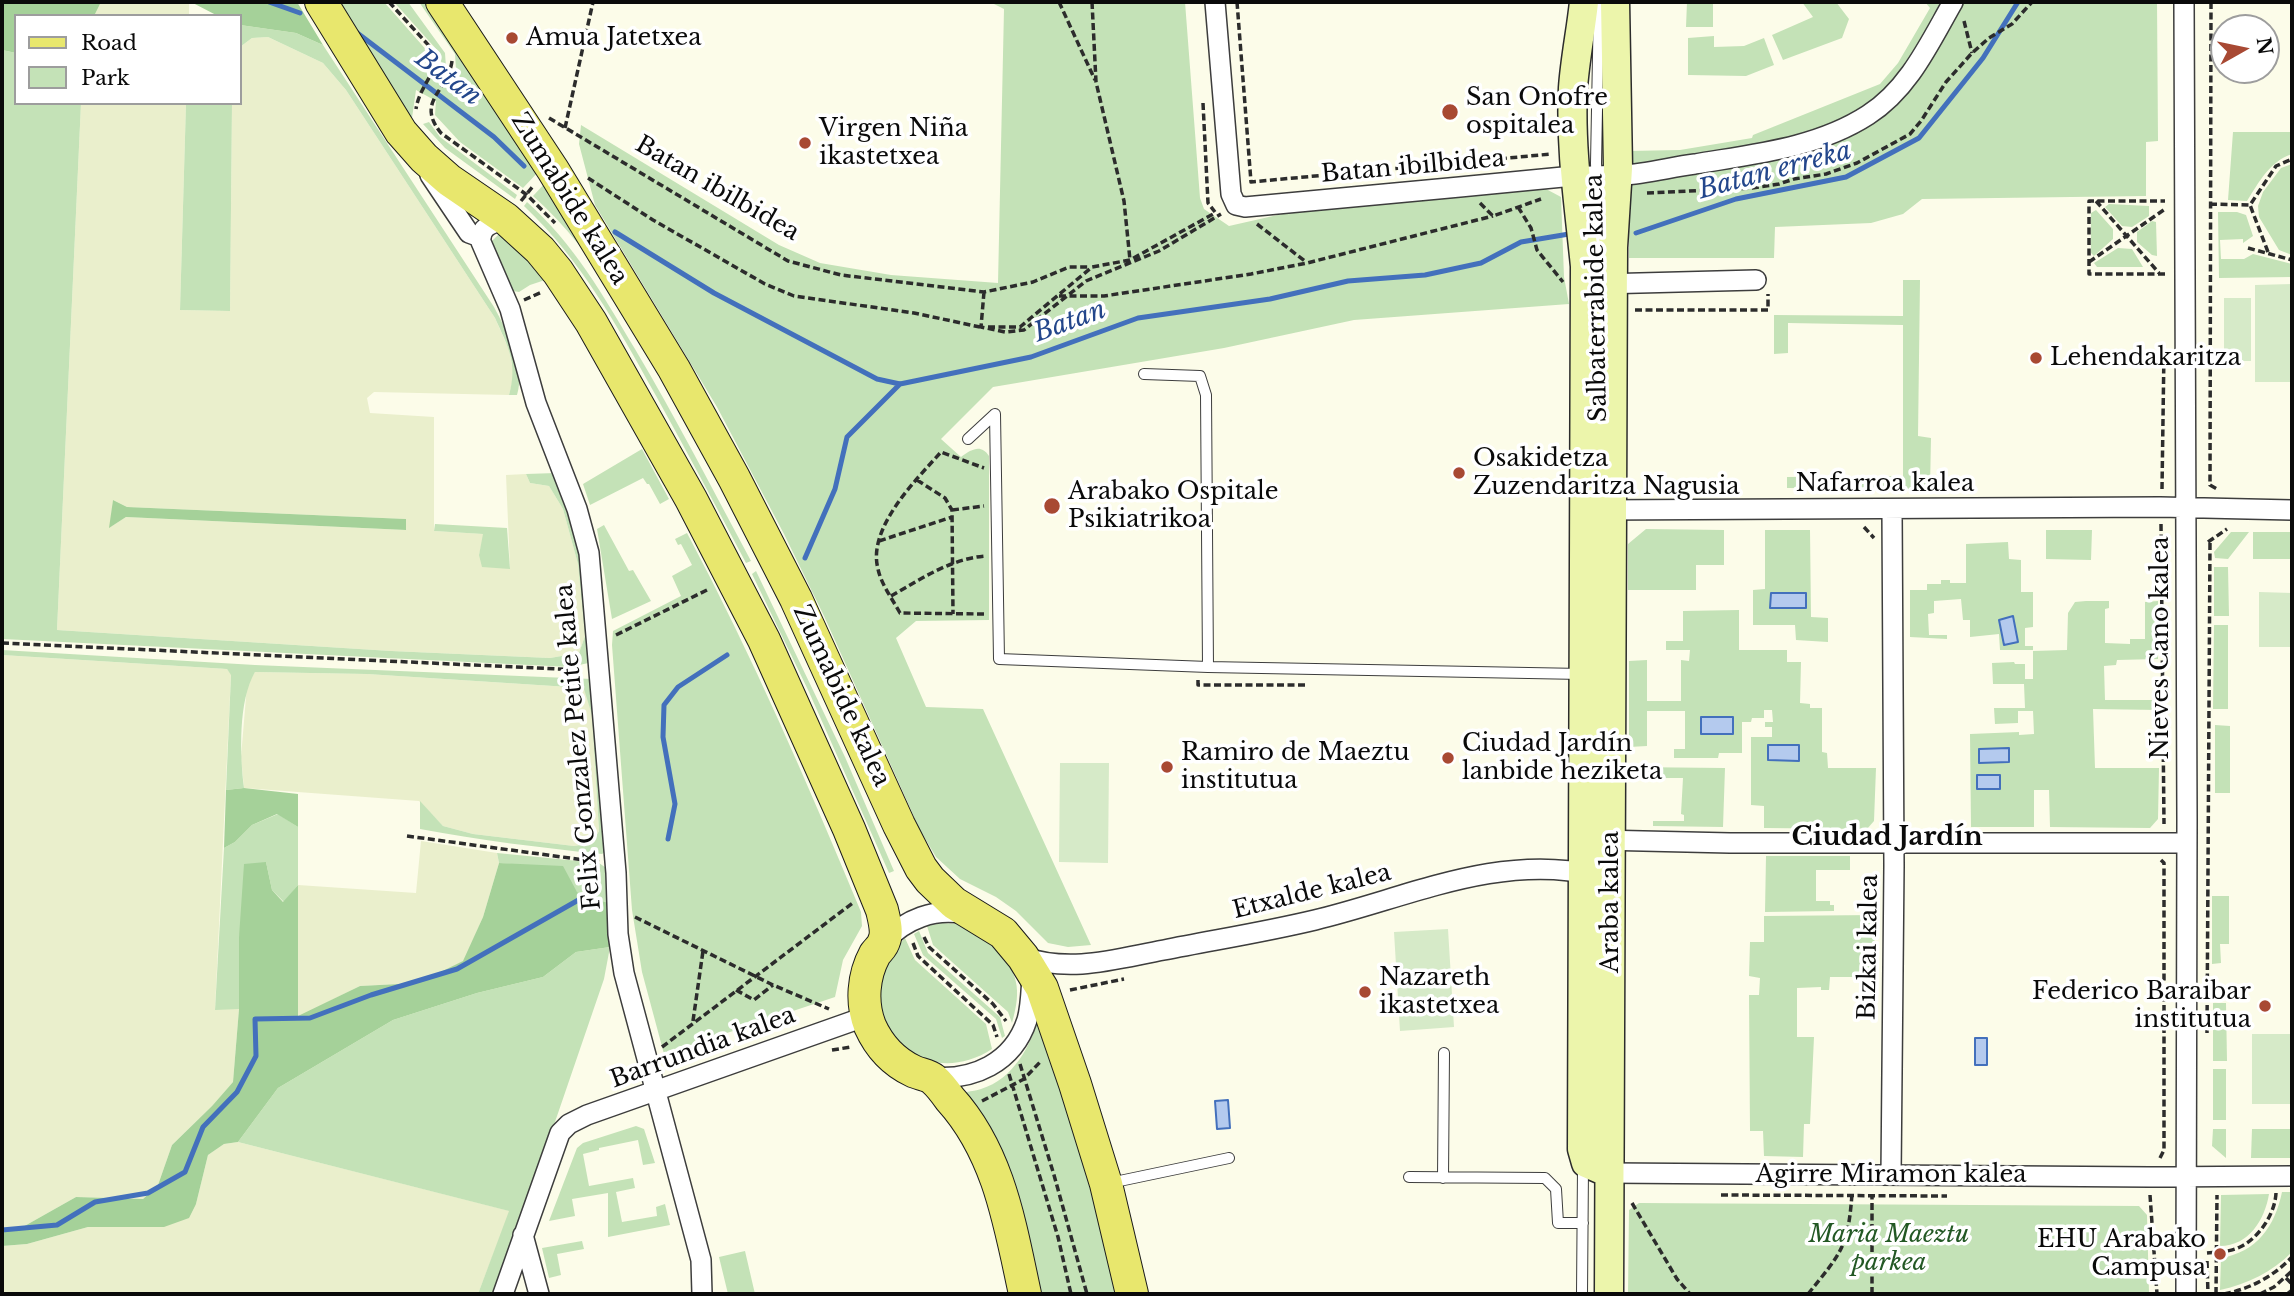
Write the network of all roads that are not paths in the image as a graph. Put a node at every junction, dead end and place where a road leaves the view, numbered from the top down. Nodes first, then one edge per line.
1 (321, 2) edge
2 (442, 2) edge
3 (1215, 2) edge
4 (1584, 2) edge
5 (1599, 2) edge
6 (1615, 2) edge
7 (2183, 2) edge
8 (1958, 7) edge
9 (424, 158) junction
10 (1588, 170) junction
11 (506, 219) junction
12 (480, 237) junction
13 (1756, 280) dead end
14 (1604, 288) junction
15 (1144, 374) dead end
16 (968, 439) dead end
17 (1599, 509) junction
18 (2184, 509) junction
19 (2292, 510) edge
20 (1892, 518) junction
21 (1203, 667) junction
22 (1585, 674) junction
23 (2187, 843) junction
24 (1894, 844) junction
25 (1598, 858) junction
26 (976, 917) junction
27 (885, 941) junction
28 (1028, 964) junction
29 (867, 1016) junction
30 (1444, 1054) dead end
31 (931, 1077) junction
32 (656, 1092) junction
33 (1229, 1158) dead end
34 (1596, 1166) junction
35 (1891, 1175) junction
36 (2187, 1176) junction
37 (2292, 1176) edge
38 (1409, 1177) dead end
39 (1443, 1178) junction
40 (1106, 1184) junction
41 (1583, 1223) junction
42 (523, 1235) junction
43 (503, 1294) edge
44 (539, 1294) edge
45 (702, 1294) edge
46 (1025, 1294) edge
47 (1132, 1294) edge
48 (1582, 1294) edge
49 (1609, 1294) edge
50 (2186, 1294) edge

1 - 9 main road, Zumabide kalea
2 - 26 main road, Zumabide kalea
3 - 10 street, Batan ibilbidea
4 - 10 street, Salbaterrabide kalea
5 - 10 lane, Salbaterrabide kalea
6 - 10 street, Salbaterrabide kalea
7 - 18 street, Nieves Cano kalea
8 - 10 street, Batan ibilbidea
9 - 11 main road, Zumabide kalea
9 - 12 street
10 - 14 street, Salbaterrabide kalea
10 - 17 street, Salbaterrabide kalea
11 - 12 street
11 - 27 main road, Zumabide kalea
12 - 32 street, Felix Gonzalez Petite kalea
13 - 14 street
14 - 17 street, Salbaterrabide kalea
15 - 21 lane
16 - 21 lane
17 - 20 street, Nafarroa kalea
17 - 22 street, Araba kalea
17 - 25 street, Araba kalea
18 - 19 street, Nafarroa kalea
18 - 20 street, Nafarroa kalea
18 - 23 street, Nieves Cano kalea
20 - 24 street, Bizkai kalea
21 - 22 lane
22 - 25 street, Araba kalea
23 - 24 street, Etxalde kalea
23 - 36 street, Nieves Cano kalea
24 - 25 street, Etxalde kalea
24 - 35 street, Bizkai kalea
25 - 28 street, Etxalde kalea
25 - 34 street, Araba kalea
26 - 27 street
26 - 28 main road, Zumabide kalea
27 - 29 main road
28 - 31 street
28 - 40 main road, Zumabide kalea
29 - 31 main road
29 - 32 street, Barrundia kalea
30 - 39 lane
31 - 46 main road
32 - 42 street, Barrundia kalea
32 - 45 street, Felix Gonzalez Petite kalea
33 - 40 lane
34 - 35 street, Agirre Miramon kalea
34 - 41 lane
34 - 49 street, Araba kalea
35 - 36 street, Agirre Miramon kalea
36 - 37 street, Agirre Miramon kalea
36 - 50 street, Nieves Cano kalea
38 - 39 lane
39 - 41 lane
40 - 47 main road, Zumabide kalea
41 - 48 lane
42 - 43 street
42 - 44 street

